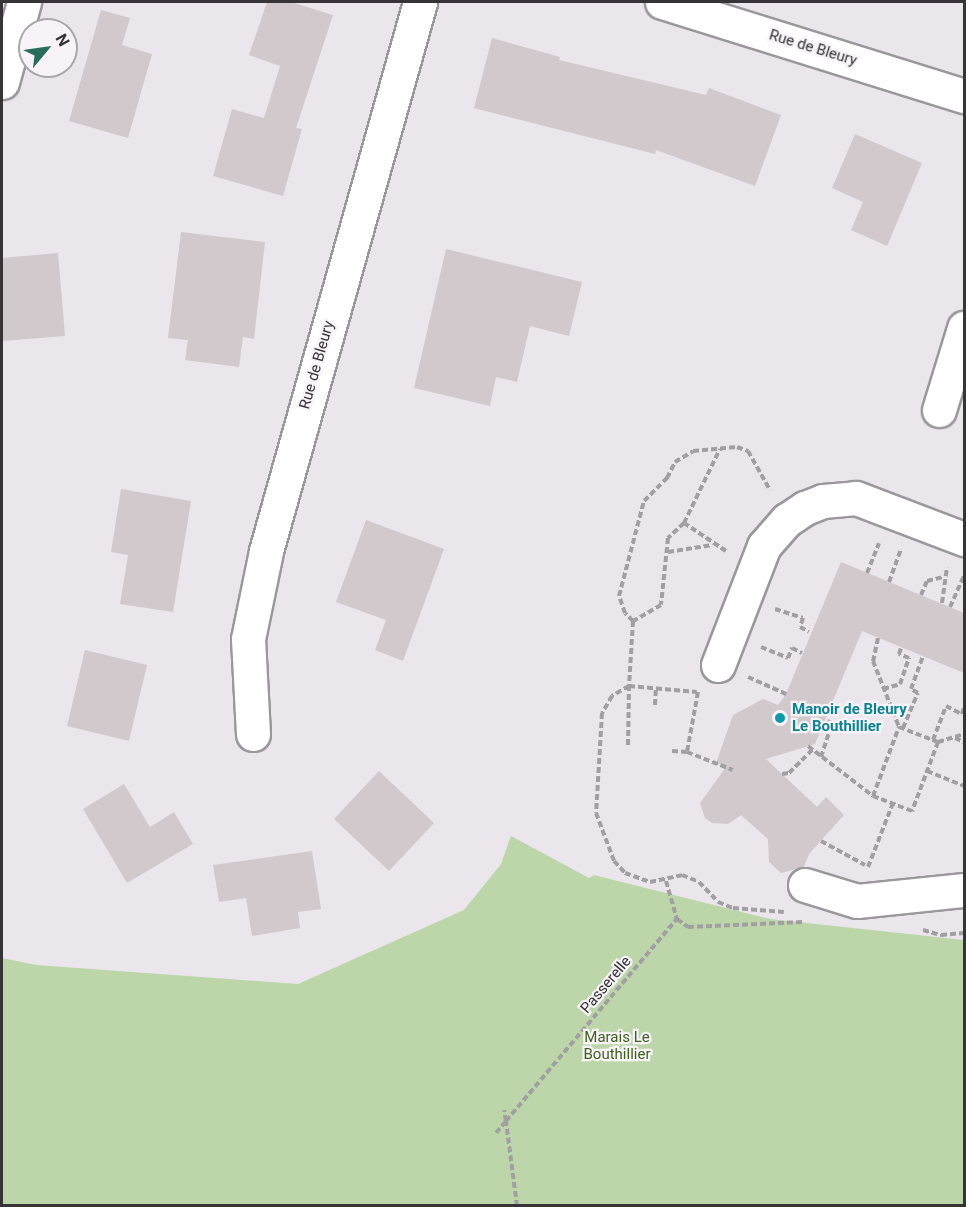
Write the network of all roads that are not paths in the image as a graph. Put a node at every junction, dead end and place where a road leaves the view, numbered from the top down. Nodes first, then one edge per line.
1 (24, 2) edge
2 (420, 2) edge
3 (662, 2) edge
4 (2, 82) edge
5 (964, 96) edge
6 (964, 328) edge
7 (939, 410) dead end
8 (964, 539) edge
9 (709, 674) road end
10 (253, 734) dead end
11 (805, 885) dead end
12 (964, 890) edge

1 - 4 street
2 - 10 street, Rue de Bleury
3 - 5 street, Rue de Bleury
6 - 7 street
8 - 9 street
11 - 12 street

